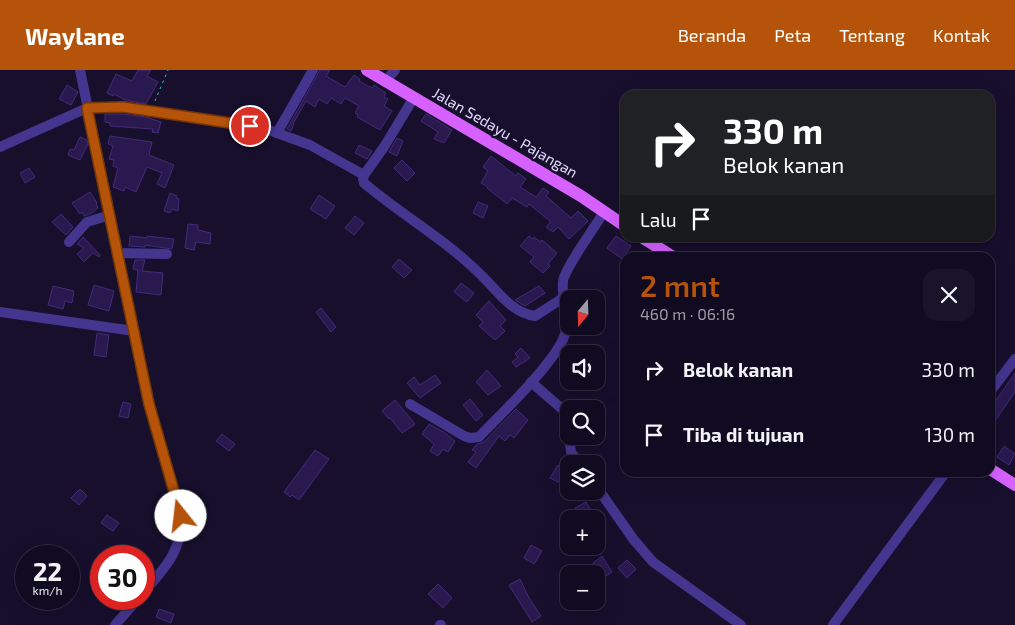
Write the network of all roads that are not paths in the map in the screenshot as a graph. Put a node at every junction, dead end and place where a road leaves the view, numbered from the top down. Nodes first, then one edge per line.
1 (80, 70) edge
2 (313, 70) edge
3 (366, 70) edge
4 (395, 70) edge
5 (386, 82) junction
6 (413, 99) junction
7 (87, 108) junction
8 (277, 133) junction
9 (0, 147) edge
10 (364, 175) junction
11 (604, 212) junction
12 (110, 215) junction
13 (620, 223) edge
14 (69, 242) dead end
15 (649, 242) edge
16 (665, 252) edge
17 (118, 253) junction
18 (168, 254) dead end
19 (563, 290) edge
20 (560, 300) edge
21 (0, 312) edge
22 (134, 331) junction
23 (565, 335) edge
24 (1015, 359) edge
25 (531, 382) junction
26 (995, 385) edge
27 (410, 404) dead end
28 (560, 407) edge
29 (995, 472) edge
30 (942, 477) edge
31 (1015, 485) edge
32 (605, 499) edge
33 (155, 580) edge
34 (128, 610) edge
35 (115, 625) edge
36 (741, 625) edge
37 (833, 625) edge

1 - 7 street
2 - 8 street
3 - 5 main road, Jalan Sedayu - Pajangan
4 - 5 street
5 - 6 main road, Jalan Sedayu - Pajangan
6 - 10 street
6 - 11 main road, Jalan Sedayu - Pajangan
7 - 8 street
7 - 9 street
7 - 12 street
8 - 10 street
10 - 20 street
11 - 13 main road, Jalan Sedayu - Pajangan
11 - 19 street
12 - 14 street
12 - 17 street
15 - 16 main road
17 - 18 street
17 - 22 street
21 - 22 street
22 - 33 street
23 - 25 street
24 - 26 street
25 - 27 street
25 - 28 street
29 - 31 main road
30 - 37 street
32 - 36 street
34 - 35 street

